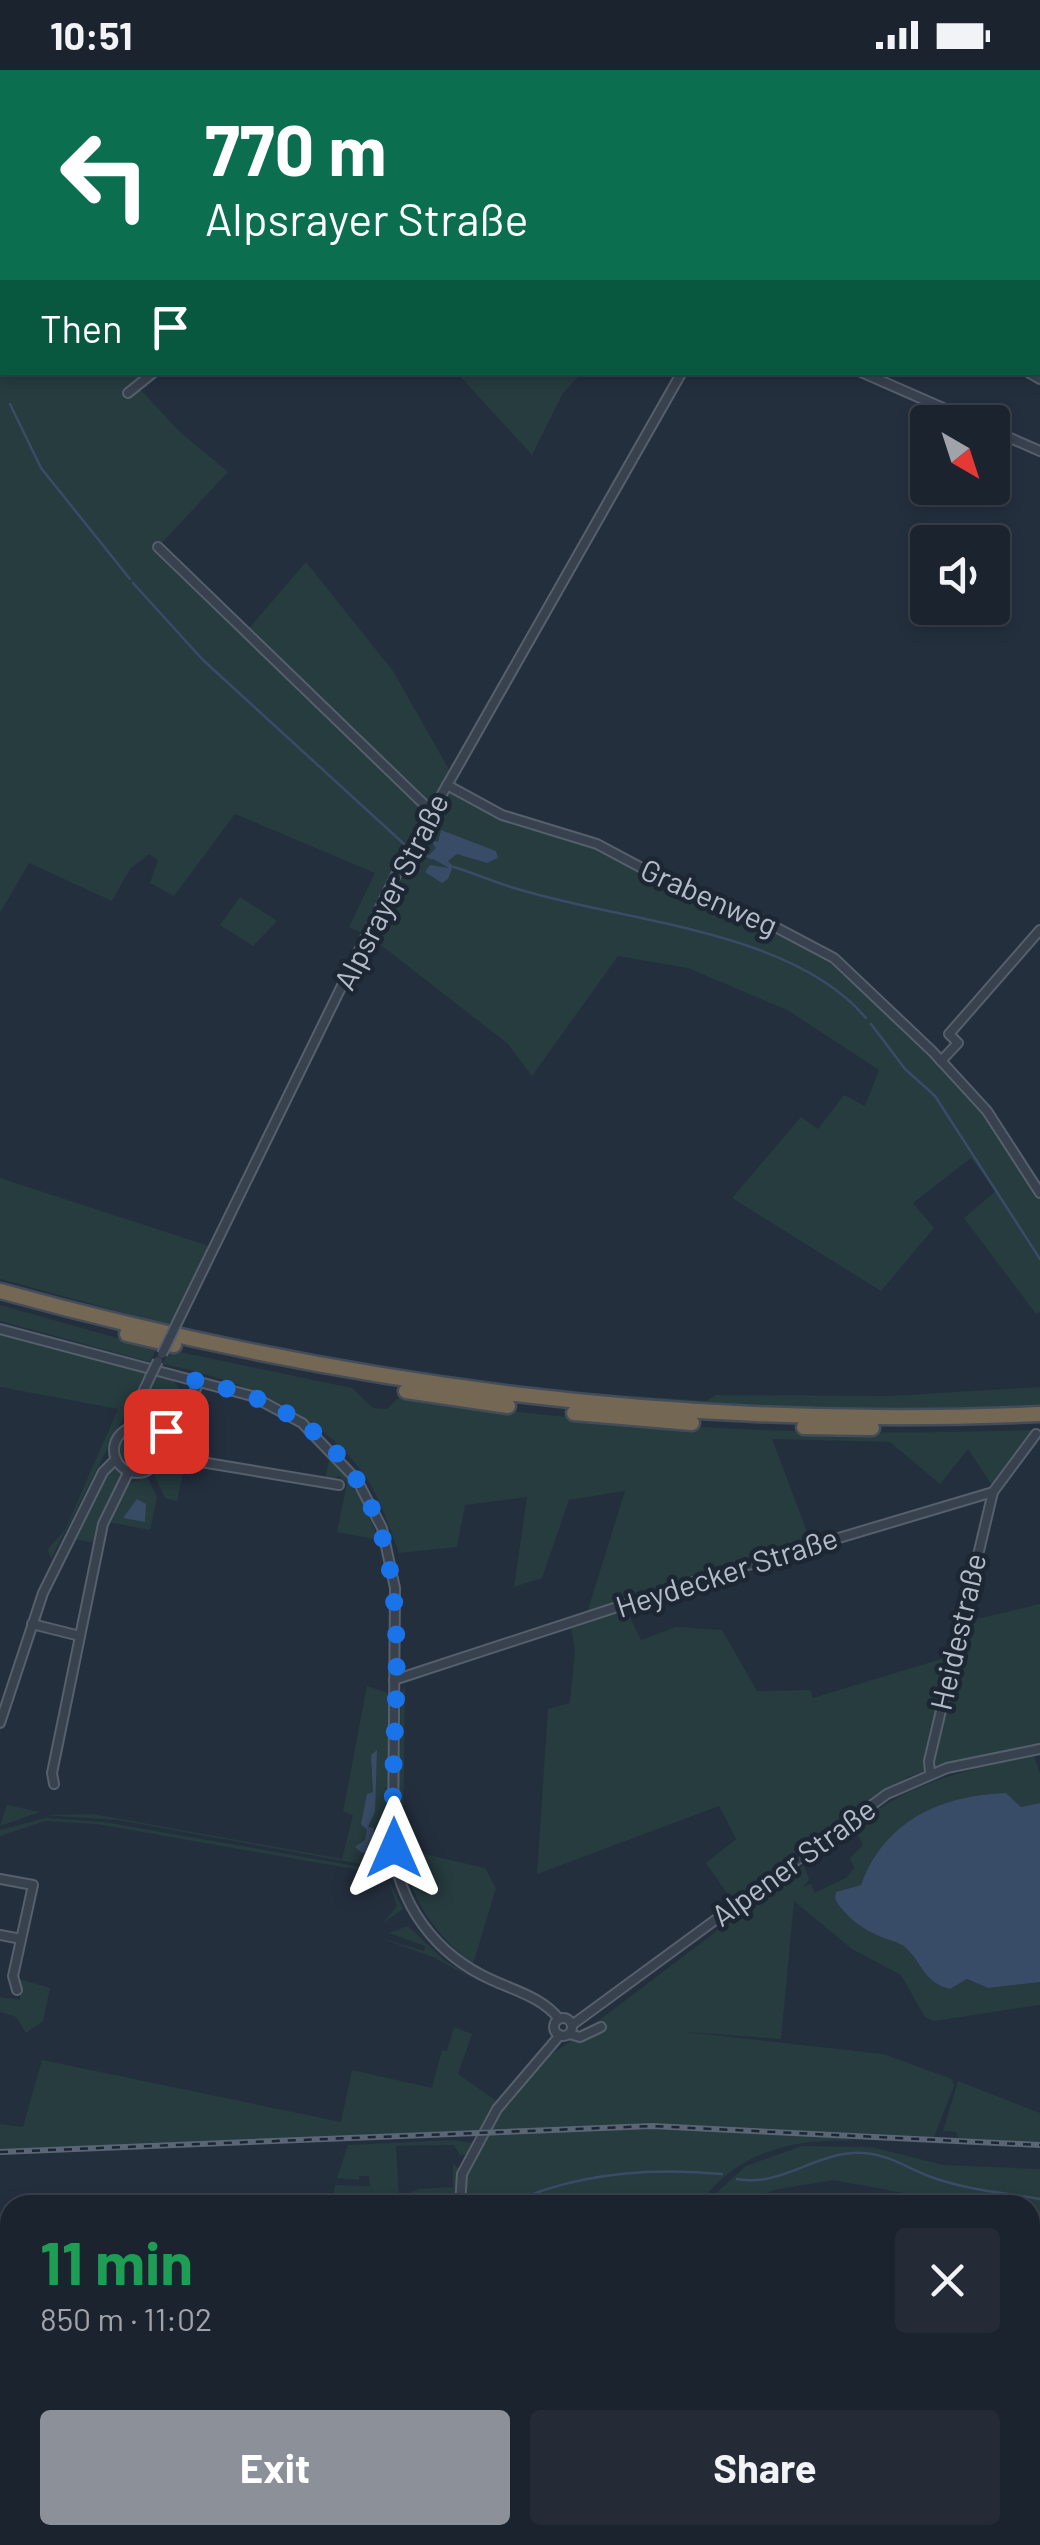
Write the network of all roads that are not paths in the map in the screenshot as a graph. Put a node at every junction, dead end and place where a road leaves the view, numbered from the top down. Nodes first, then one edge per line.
1 (150, 375) edge
2 (680, 375) edge
3 (868, 375) edge
4 (888, 375) edge
5 (884, 382) junction
6 (128, 393) dead end
7 (936, 405) edge
8 (1010, 438) edge
9 (1040, 451) edge
10 (158, 547) dead end
11 (446, 784) junction
12 (431, 810) junction
13 (1040, 930) edge
14 (941, 1061) junction
15 (1040, 1193) edge
16 (0, 1291) edge
17 (0, 1301) edge
18 (0, 1329) edge
19 (194, 1380) junction
20 (1040, 1414) edge
21 (135, 1427) junction
22 (1038, 1429) edge
23 (157, 1440) junction
24 (159, 1454) junction
25 (116, 1459) junction
26 (129, 1471) junction
27 (339, 1485) dead end
28 (993, 1492) junction
29 (32, 1624) junction
30 (80, 1636) junction
31 (394, 1680) junction
32 (0, 1724) edge
33 (1040, 1749) edge
34 (930, 1773) junction
35 (54, 1784) dead end
36 (0, 1879) edge
37 (0, 1935) edge
38 (21, 1939) junction
39 (17, 1990) dead end
40 (559, 2020) junction
41 (601, 2027) dead end
42 (567, 2032) junction
43 (461, 2195) edge

1 - 6 street
2 - 11 street, Alpsrayer Straße
3 - 5 street
4 - 5 street
5 - 7 street
8 - 9 street
10 - 12 street
11 - 12 street, Alpsrayer Straße
11 - 14 street, Grabenweg
12 - 21 street, Alpsrayer Straße, bridge
13 - 14 street
14 - 15 street, Grabenweg
16 - 20 highway
17 - 22 highway
18 - 19 street
19 - 23 street
19 - 31 street
21 - 23 street
21 - 25 street, Alpsrayer Straße
22 - 28 street
23 - 24 street
24 - 26 street
24 - 27 street
25 - 26 street
25 - 29 street, Alpsrayer Straße
26 - 30 street
28 - 31 street, Heydecker Straße
28 - 34 street, Heidestraße
29 - 30 street
29 - 32 street, Alpsrayer Straße
30 - 35 street
31 - 40 street
33 - 34 street, Alpener Straße
34 - 42 street, Alpener Straße
36 - 38 street
37 - 38 street
38 - 39 street
40 - 42 street
40 - 42 street
41 - 42 street
42 - 43 street, Alpener Straße

